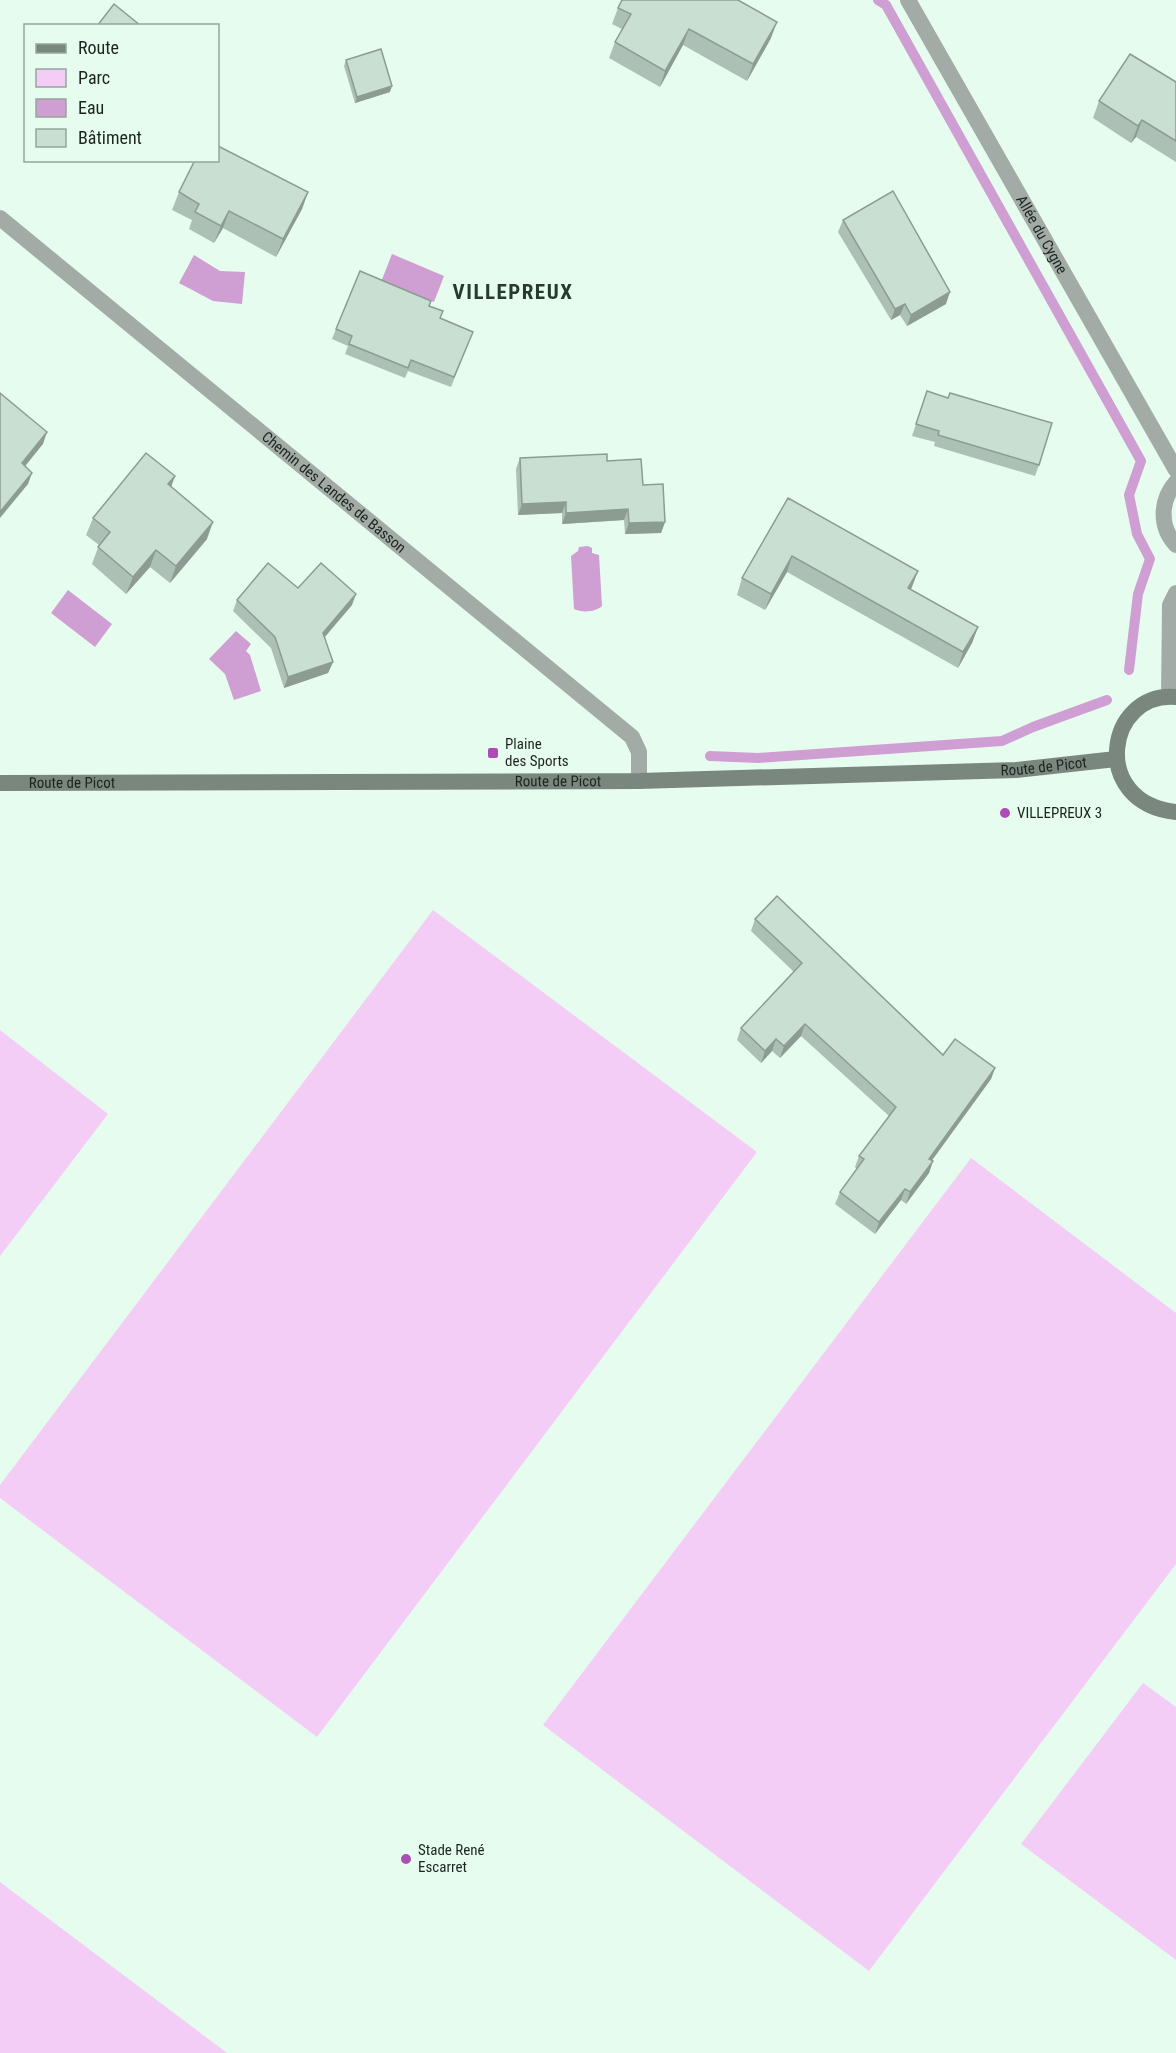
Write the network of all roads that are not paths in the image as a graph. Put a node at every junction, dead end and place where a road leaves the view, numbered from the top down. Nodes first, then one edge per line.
1 (908, 0) edge
2 (0, 218) edge
3 (1176, 470) edge
4 (1176, 482) edge
5 (1176, 545) edge
6 (1176, 593) edge
7 (1172, 697) edge
8 (1116, 759) junction
9 (639, 781) junction
10 (0, 783) edge
11 (1176, 812) edge

1 - 3 street, Allée du Cygne
2 - 9 street, Chemin des Landes de Basson
4 - 5 street
6 - 7 street
7 - 8 main road
8 - 9 main road, Route de Picot
8 - 11 main road
9 - 10 main road, Route de Picot

